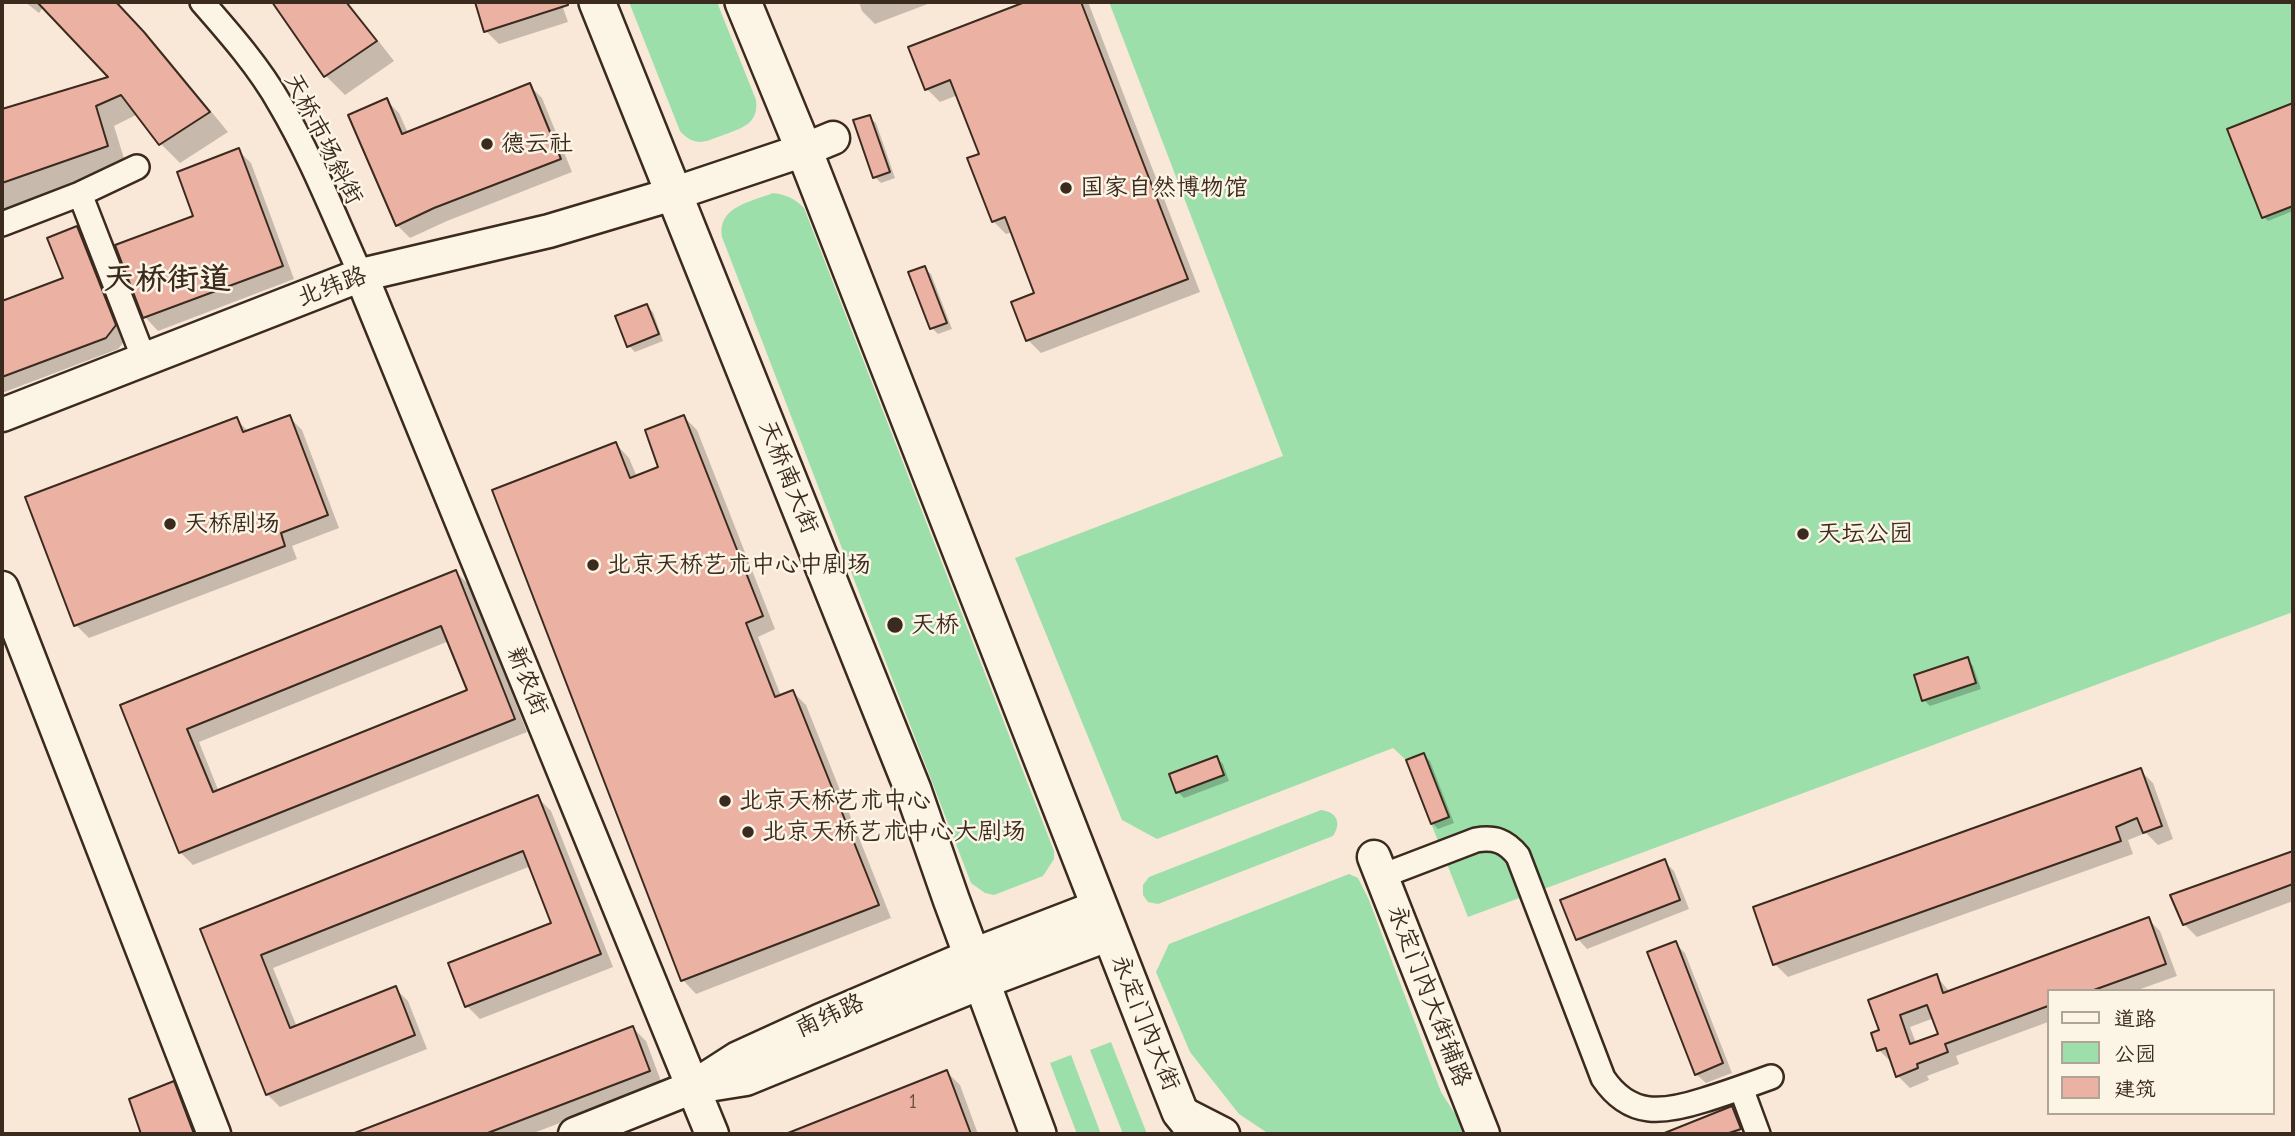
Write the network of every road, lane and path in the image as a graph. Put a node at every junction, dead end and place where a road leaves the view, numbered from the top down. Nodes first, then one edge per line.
1 (202, 2) edge
2 (597, 2) edge
3 (743, 2) edge
4 (819, 144) junction
5 (137, 167) dead end
6 (80, 194) junction
7 (673, 194) junction
8 (2, 224) edge
9 (361, 275) junction
10 (144, 359) junction
11 (2, 415) edge
12 (2, 588) edge
13 (1378, 866) joint
14 (1105, 920) junction
15 (978, 968) junction
16 (1771, 1077) dead end
17 (692, 1087) junction
18 (1741, 1088) junction
19 (1189, 1123) edge
20 (214, 1134) edge
21 (575, 1134) edge
22 (712, 1134) edge
23 (1038, 1134) edge
24 (1223, 1134) edge
25 (1483, 1134) edge
26 (1758, 1134) edge

1 - 9 street, 天桥市场斜街
2 - 7 main road, 天桥南大街
3 - 4 main road
4 - 7 street, 北纬路
4 - 14 main road
5 - 6 street
6 - 8 street
6 - 10 street
7 - 9 street, 北纬路
7 - 15 main road, 天桥南大街
9 - 10 street, 北纬路
9 - 17 street, 新农街
10 - 11 street, 北纬路
12 - 20 street
13 - 18 street
13 - 25 street, 永定门内大街辅路
14 - 15 street, 南纬路
14 - 19 main road, 永定门内大街
15 - 17 street, 南纬路
15 - 23 main road
16 - 18 street
17 - 21 street, 南纬路
17 - 22 street
18 - 26 street
19 - 24 street

